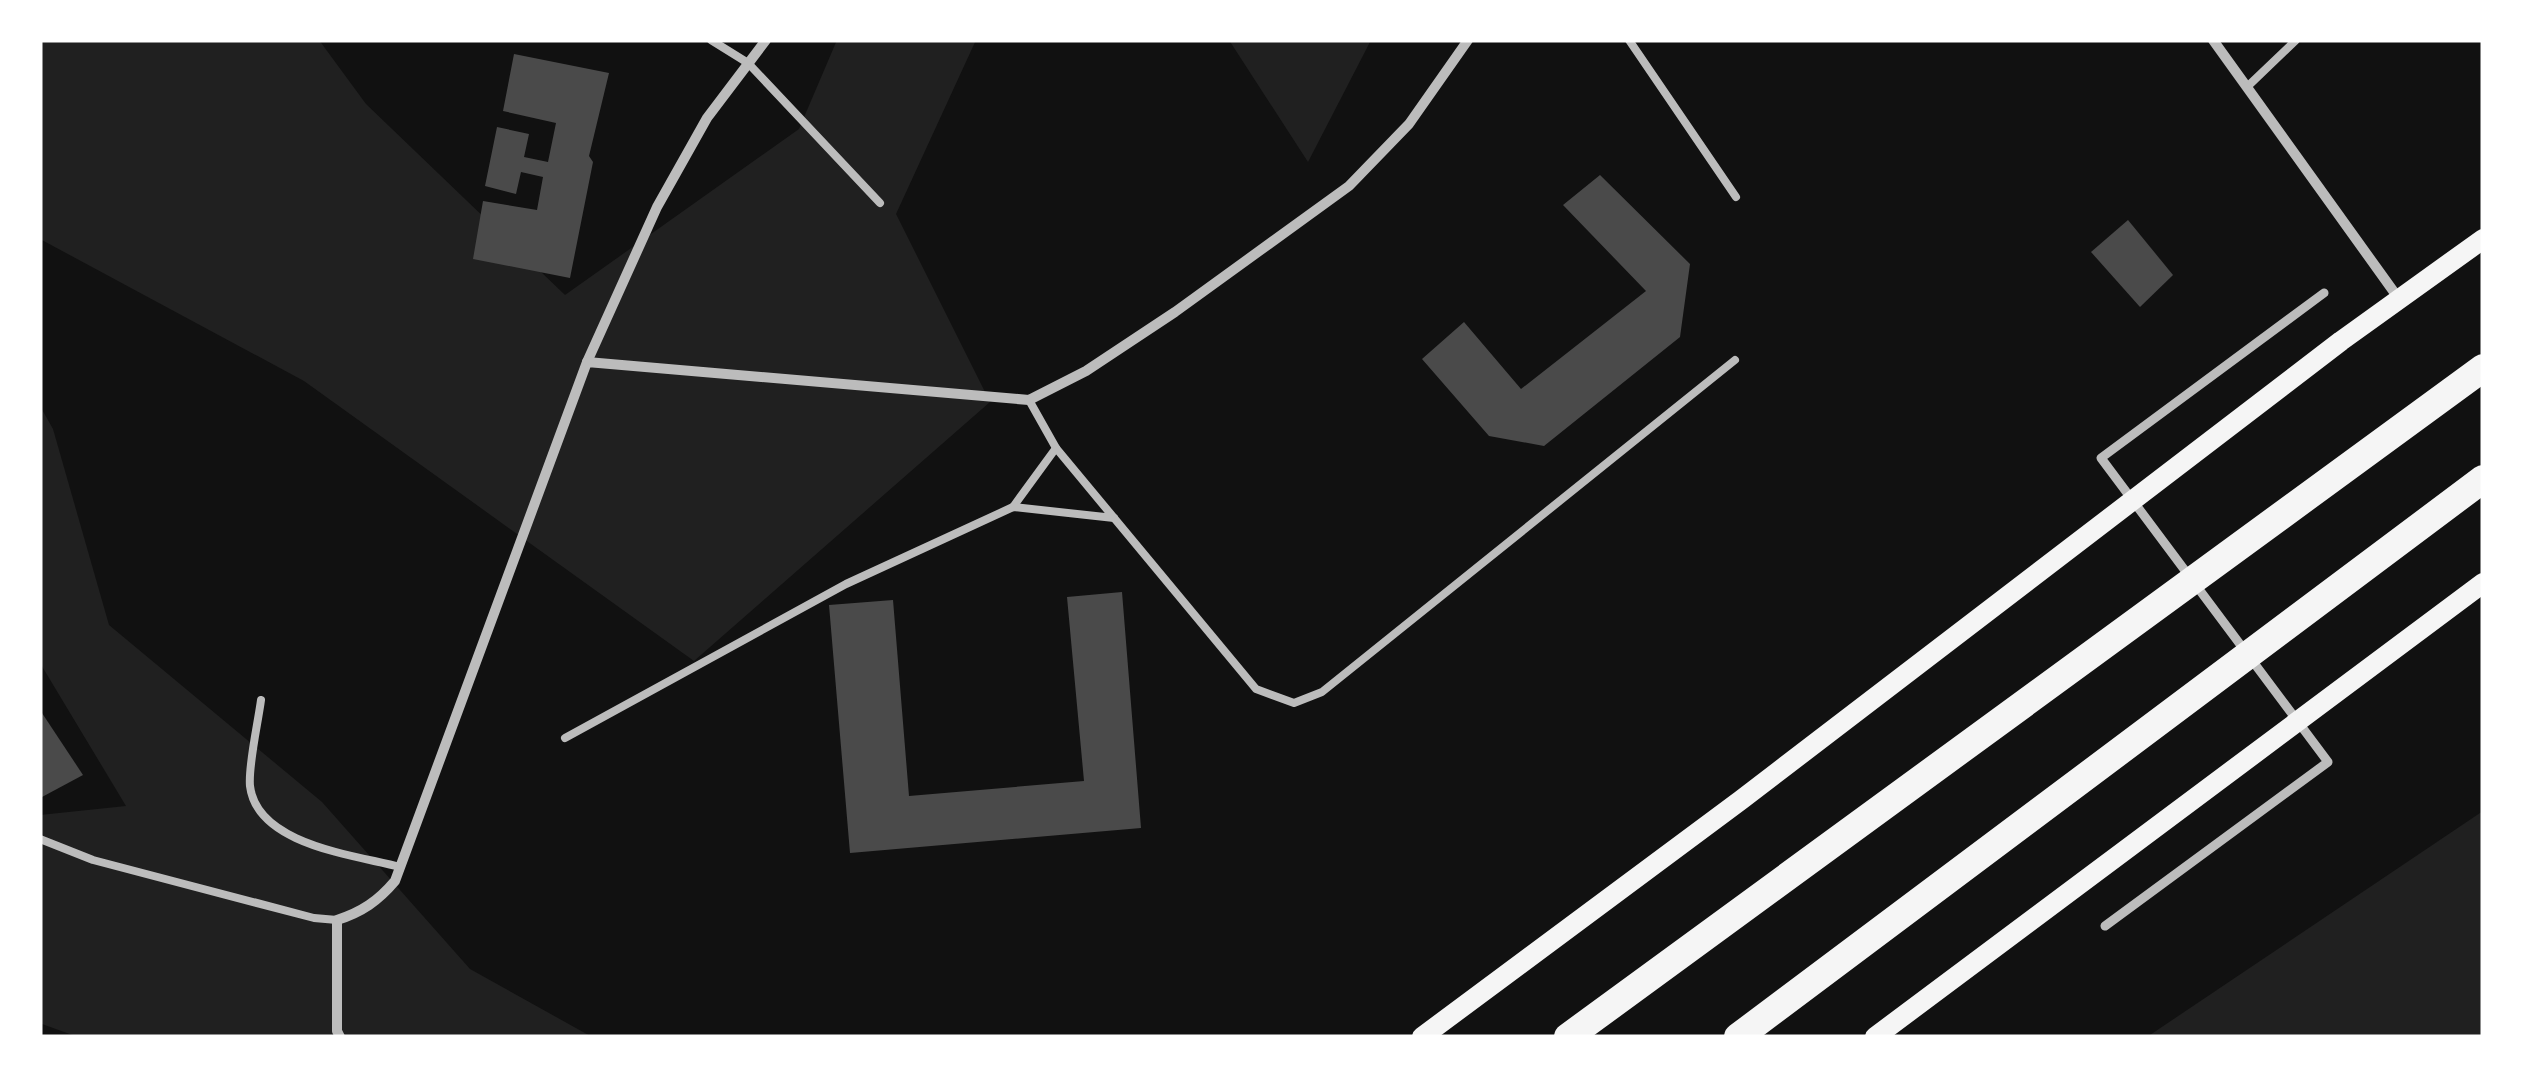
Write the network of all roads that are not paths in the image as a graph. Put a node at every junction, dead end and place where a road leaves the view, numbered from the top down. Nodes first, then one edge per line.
1 (711, 40) edge
2 (766, 40) edge
3 (1468, 40) edge
4 (1629, 40) edge
5 (2213, 40) edge
6 (2296, 40) edge
7 (748, 63) junction
8 (2248, 87) junction
9 (1736, 198) dead end
10 (880, 203) dead end
11 (2483, 239) edge
12 (2324, 293) dead end
13 (2399, 299) junction
14 (1736, 360) dead end
15 (587, 362) junction
16 (2483, 368) edge
17 (1029, 400) junction
18 (1056, 448) junction
19 (2483, 479) edge
20 (1012, 507) junction
21 (1114, 518) junction
22 (2483, 583) edge
23 (261, 700) dead end
24 (566, 738) dead end
25 (40, 839) edge
26 (400, 867) junction
27 (337, 920) junction
28 (2105, 926) dead end
29 (1882, 1034) edge
30 (340, 1037) edge
31 (1422, 1037) edge
32 (1568, 1037) edge
33 (1738, 1037) edge

1 - 7 lane
2 - 7 street
3 - 17 street
4 - 9 lane
5 - 8 street
6 - 8 lane
7 - 10 lane
7 - 15 street
8 - 13 street
11 - 13 main road
12 - 28 street
13 - 31 main road
14 - 21 lane
15 - 17 street
15 - 26 street
16 - 32 highway
17 - 18 lane
18 - 20 lane
18 - 21 lane
19 - 33 highway
20 - 21 lane
20 - 24 lane
22 - 29 main road
23 - 26 lane
25 - 27 lane
26 - 27 street
27 - 30 street

